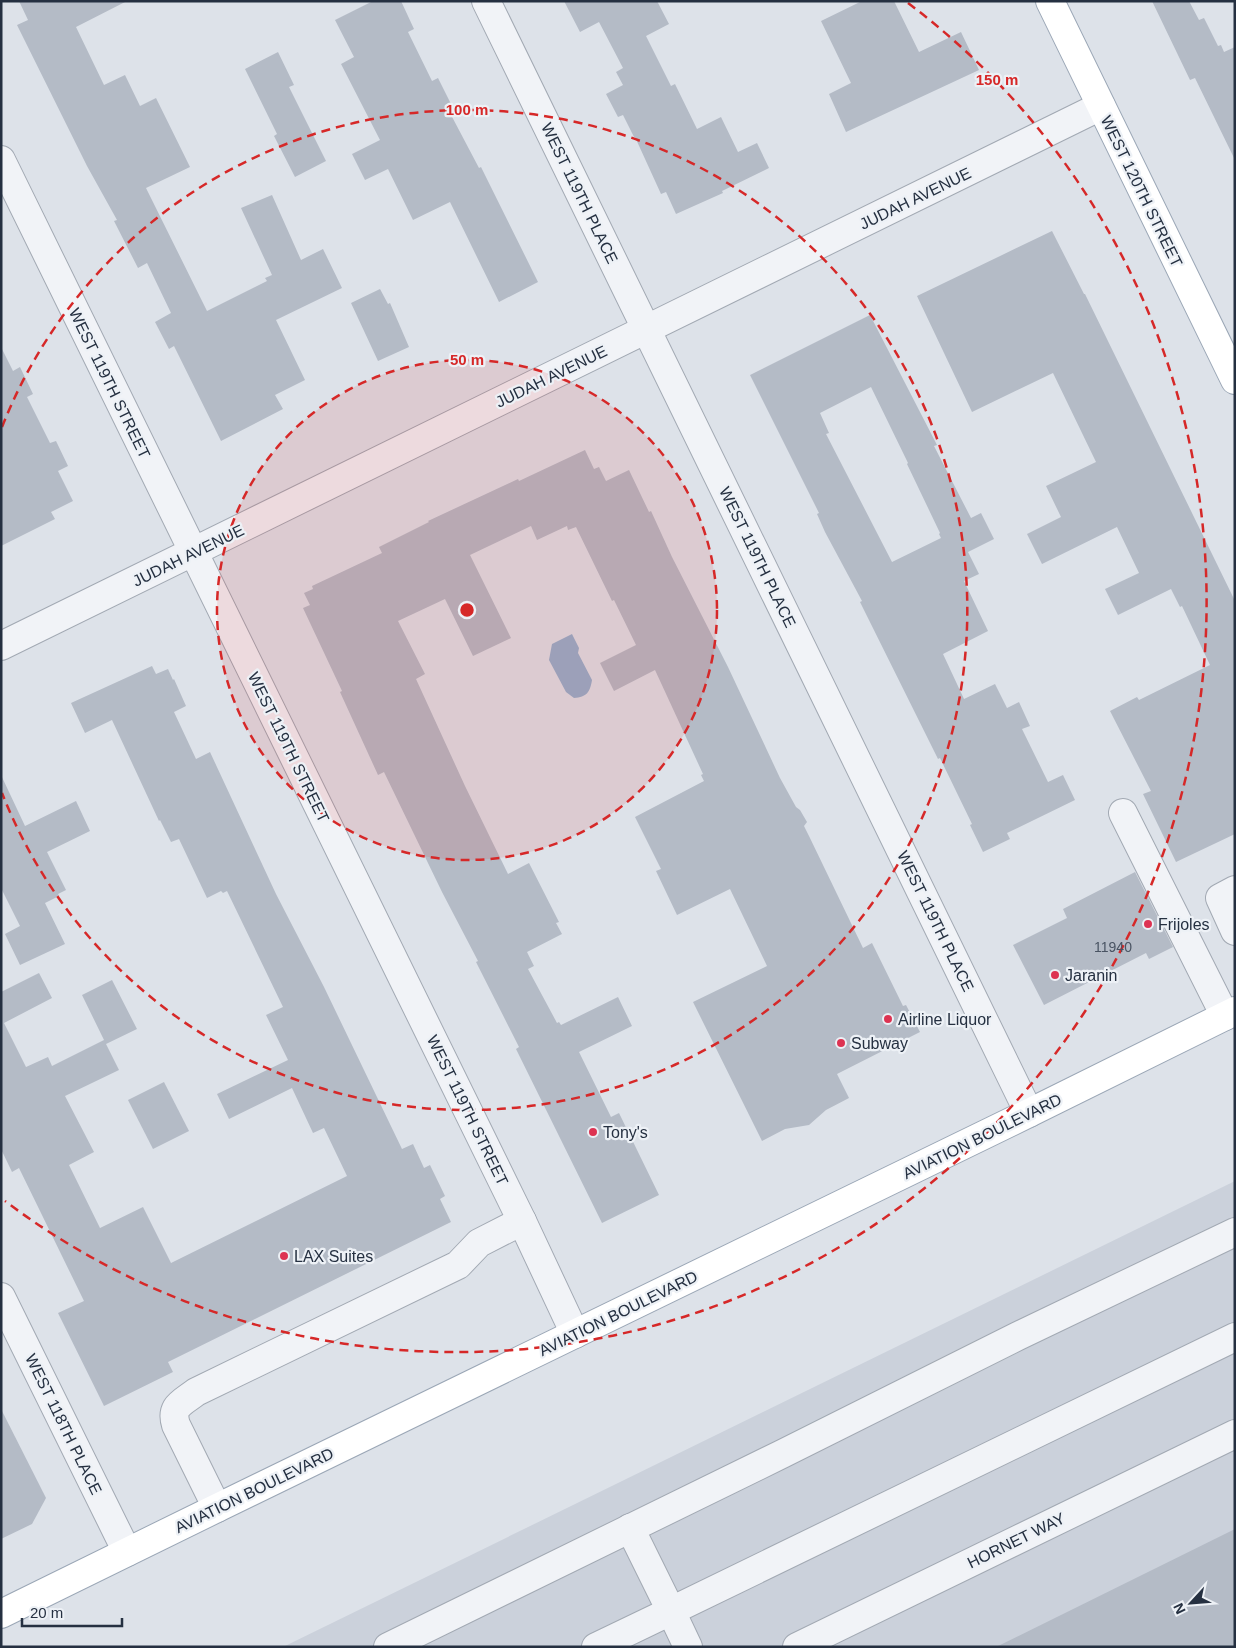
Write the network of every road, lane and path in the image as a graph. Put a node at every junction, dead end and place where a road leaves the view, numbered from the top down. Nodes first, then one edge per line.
1 (486, 1) edge
2 (1050, 1) edge
3 (1101, 106) junction
4 (1, 160) edge
5 (647, 329) junction
6 (1235, 380) edge
7 (193, 552) junction
8 (1, 646) edge
9 (1123, 814) dead end
10 (1235, 890) edge
11 (1235, 931) edge
12 (1230, 1013) edge
13 (1030, 1113) junction
14 (522, 1221) junction
15 (1235, 1232) edge
16 (1, 1297) edge
17 (575, 1334) junction
18 (1235, 1337) edge
19 (1235, 1434) edge
20 (217, 1508) junction
21 (630, 1528) junction
22 (127, 1552) junction
23 (671, 1611) junction
24 (1, 1614) edge
25 (388, 1647) edge
26 (596, 1647) edge
27 (688, 1647) edge
28 (797, 1647) edge

1 - 5 street, WEST 119TH PLACE
2 - 3 main road, WEST 120TH STREET
3 - 5 street, JUDAH AVENUE
3 - 6 main road, WEST 120TH STREET
4 - 7 street, WEST 119TH STREET
5 - 7 street, JUDAH AVENUE
5 - 13 street, WEST 119TH PLACE
7 - 8 street, JUDAH AVENUE
7 - 14 street, WEST 119TH STREET
9 - 12 street
10 - 11 street
12 - 13 main road, AVIATION BOULEVARD
13 - 17 main road, AVIATION BOULEVARD
14 - 17 street, WEST 119TH STREET
14 - 20 street
15 - 21 street
16 - 22 street, WEST 118TH PLACE
17 - 20 main road, AVIATION BOULEVARD
18 - 23 street
19 - 28 street, HORNET WAY
20 - 22 main road, AVIATION BOULEVARD
21 - 23 street
21 - 25 street
22 - 24 main road, AVIATION BOULEVARD
23 - 26 street
23 - 27 street

